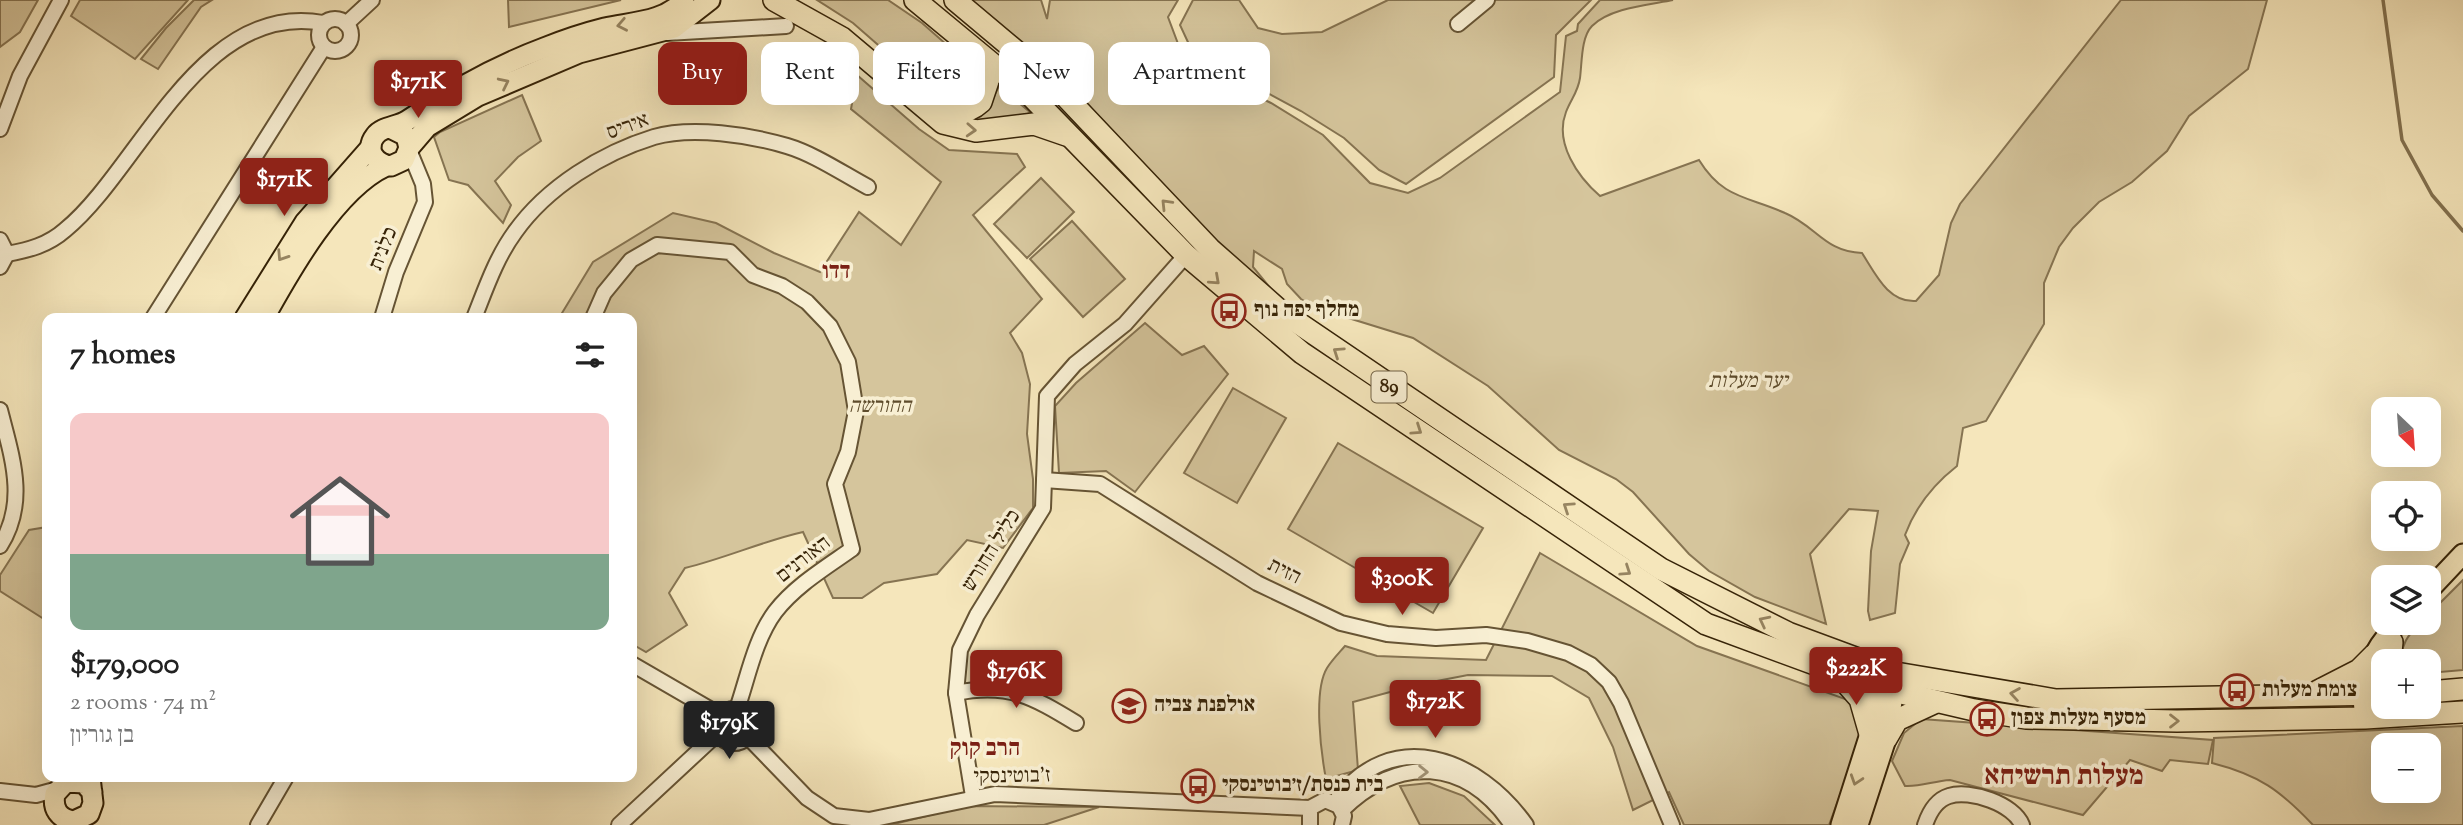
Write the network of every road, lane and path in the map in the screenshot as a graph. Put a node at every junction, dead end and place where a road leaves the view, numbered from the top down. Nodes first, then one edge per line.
1 (61, 0) edge
2 (372, 0) edge
3 (774, 0) edge
4 (798, 0) edge
5 (915, 0) edge
6 (1487, 0) edge
7 (698, 3) edge
8 (959, 3) edge
9 (278, 8) dead end
10 (323, 23) junction
11 (346, 24) junction
12 (1458, 24) dead end
13 (786, 26) dead end
14 (713, 29) junction
15 (658, 34) junction
16 (968, 42) edge
17 (324, 47) junction
18 (873, 52) edge
19 (194, 53) dead end
20 (985, 56) edge
21 (985, 68) edge
22 (985, 95) edge
23 (936, 105) edge
24 (978, 105) edge
25 (390, 128) junction
26 (0, 129) edge
27 (1076, 140) junction
28 (371, 147) junction
29 (409, 149) junction
30 (391, 166) junction
31 (868, 187) dead end
32 (424, 195) junction
33 (0, 240) edge
34 (1186, 255) junction
35 (4, 260) edge
36 (156, 313) edge
37 (248, 313) edge
38 (269, 313) edge
39 (384, 313) edge
40 (476, 313) edge
41 (595, 313) edge
42 (0, 410) edge
43 (1044, 480) junction
44 (0, 547) edge
45 (2463, 554) edge
46 (2441, 577) edge
47 (2371, 662) edge
48 (637, 667) edge
49 (1834, 670) junction
50 (1890, 684) junction
51 (2463, 689) edge
52 (2441, 691) edge
53 (956, 692) junction
54 (2371, 695) edge
55 (2303, 696) junction
56 (1936, 702) junction
57 (2371, 703) edge
58 (737, 709) junction
59 (2463, 712) edge
60 (720, 715) junction
61 (2365, 718) junction
62 (1076, 723) dead end
63 (718, 733) junction
64 (748, 737) junction
65 (1878, 737) junction
66 (283, 782) edge
67 (91, 785) edge
68 (0, 791) edge
69 (973, 796) junction
70 (61, 799) edge
71 (1310, 808) junction
72 (1340, 813) edge
73 (83, 821) edge
74 (1855, 821) edge
75 (258, 825) edge
76 (619, 825) edge
77 (1308, 825) edge
78 (1512, 825) edge
79 (1526, 825) edge
80 (1672, 825) edge
81 (1925, 825) edge
82 (2022, 825) edge

1 - 26 street
2 - 11 street
3 -> 27 highway
4 - 18 highway
5 - 16 highway, 89
6 - 12 street
7 - 14 street
7 - 15 main road
7 -> 25 main road
50 -> 8 highway, 89
9 - 10 street
10 - 11 street
10 - 17 street
11 - 17 street
13 - 14 street
14 - 15 street
29 -> 15 main road
17 - 36 street
19 - 35 street
20 - 27 highway, 89
21 - 22 highway
23 - 24 highway
25 - 28 main road
25 - 29 main road
27 - 34 highway, 89
28 - 30 main road
28 -> 37 main road
29 - 30 main road
29 - 32 street
30 - 32 street
30 - 38 main road
31 - 40 street, איריס
32 - 39 street, כלנית
33 - 35 street
34 - 43 street, כליל החורש
34 -> 49 highway, 89
41 - 58 street, האורנים
42 - 44 street
43 - 53 street, כליל החורש
43 - 80 street, הזית
45 - 46 main road
47 - 55 highway
48 - 60 street
49 - 50 highway, 89
49 - 65 highway
55 -> 50 highway, 89
50 - 56 highway, 89
50 - 65 main road
51 - 52 highway
53 - 62 street
53 - 69 street, כליל החורש
54 - 55 highway, 89
56 -> 61 highway, 89
56 - 65 highway
57 - 61 main road
58 - 60 street
58 - 64 street
59 - 61 highway, 89
60 - 63 street
63 - 64 street
63 - 76 street
64 - 69 street, ז'בוטינסקי
65 - 74 main road
66 - 75 street
67 - 70 main road
67 - 73 main road
68 - 70 street
69 - 71 street, ז'בוטינסקי
70 - 73 main road
71 - 72 street, ז'בוטינסקי
71 - 77 street
72 -> 78 street
72 - 79 street
81 - 82 street

